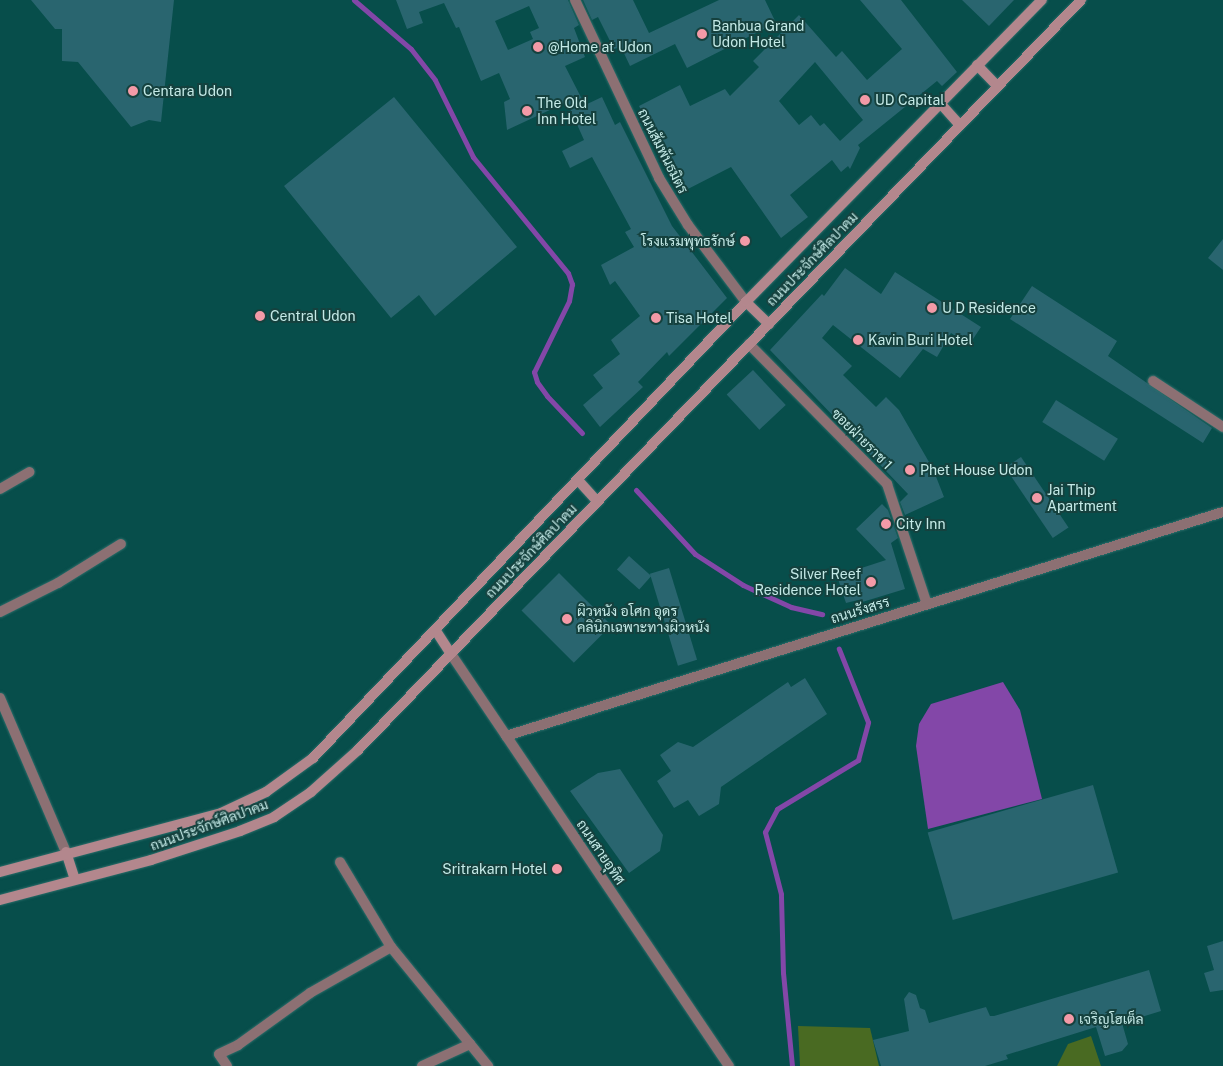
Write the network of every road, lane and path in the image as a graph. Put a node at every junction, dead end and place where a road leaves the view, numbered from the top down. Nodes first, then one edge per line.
1 (575, 0) edge
2 (1042, 0) edge
3 (1081, 0) edge
4 (977, 65) junction
5 (997, 86) junction
6 (940, 103) junction
7 (960, 124) junction
8 (746, 302) junction
9 (769, 324) junction
10 (749, 344) junction
11 (1153, 381) dead end
12 (1223, 427) edge
13 (29, 472) dead end
14 (578, 480) junction
15 (0, 489) edge
16 (597, 502) junction
17 (1223, 512) edge
18 (121, 544) dead end
19 (927, 604) junction
20 (0, 612) edge
21 (436, 631) junction
22 (451, 654) junction
23 (0, 698) edge
24 (506, 736) junction
25 (66, 852) junction
26 (340, 862) dead end
27 (0, 872) edge
28 (75, 879) junction
29 (0, 900) edge
30 (391, 947) junction
31 (470, 1044) junction
32 (228, 1066) edge
33 (422, 1066) edge
34 (488, 1066) edge
35 (729, 1066) edge

1 - 8 street, ถนนสัมพันธมิตร
2 - 4 street, ถนนประจักษ์ศิลปาคม
3 - 5 street, ถนนประจักษ์ศิลปาคม
4 - 5 street
4 - 6 street, ถนนประจักษ์ศิลปาคม
5 - 7 street, ถนนประจักษ์ศิลปาคม
6 - 7 street
6 - 8 street, ถนนประจักษ์ศิลปาคม
7 - 9 street, ถนนประจักษ์ศิลปาคม
8 - 9 street
8 - 14 street, ถนนประจักษ์ศิลปาคม
9 - 10 street, ถนนประจักษ์ศิลปาคม
10 - 16 street, ถนนประจักษ์ศิลปาคม
10 - 19 street, ซอยฝ่ายราช 1
11 - 12 street
13 - 15 street
14 - 16 street
14 - 21 street, ถนนประจักษ์ศิลปาคม
16 - 22 street, ถนนประจักษ์ศิลปาคม
17 - 19 street, ถนนรังสรร
18 - 20 street
19 - 24 street, ถนนรังสรร
21 - 22 street
21 - 25 street, ถนนประจักษ์ศิลปาคม
22 - 24 street, ถนนสายอุทิศ
22 - 28 street, ถนนประจักษ์ศิลปาคม
23 - 25 street
24 - 35 street, ถนนสายอุทิศ
25 - 27 street, ถนนประจักษ์ศิลปาคม
25 - 28 street
26 - 30 street
28 - 29 street, ถนนประจักษ์ศิลปาคม
30 - 31 street
30 - 32 street
31 - 33 street
31 - 34 street

